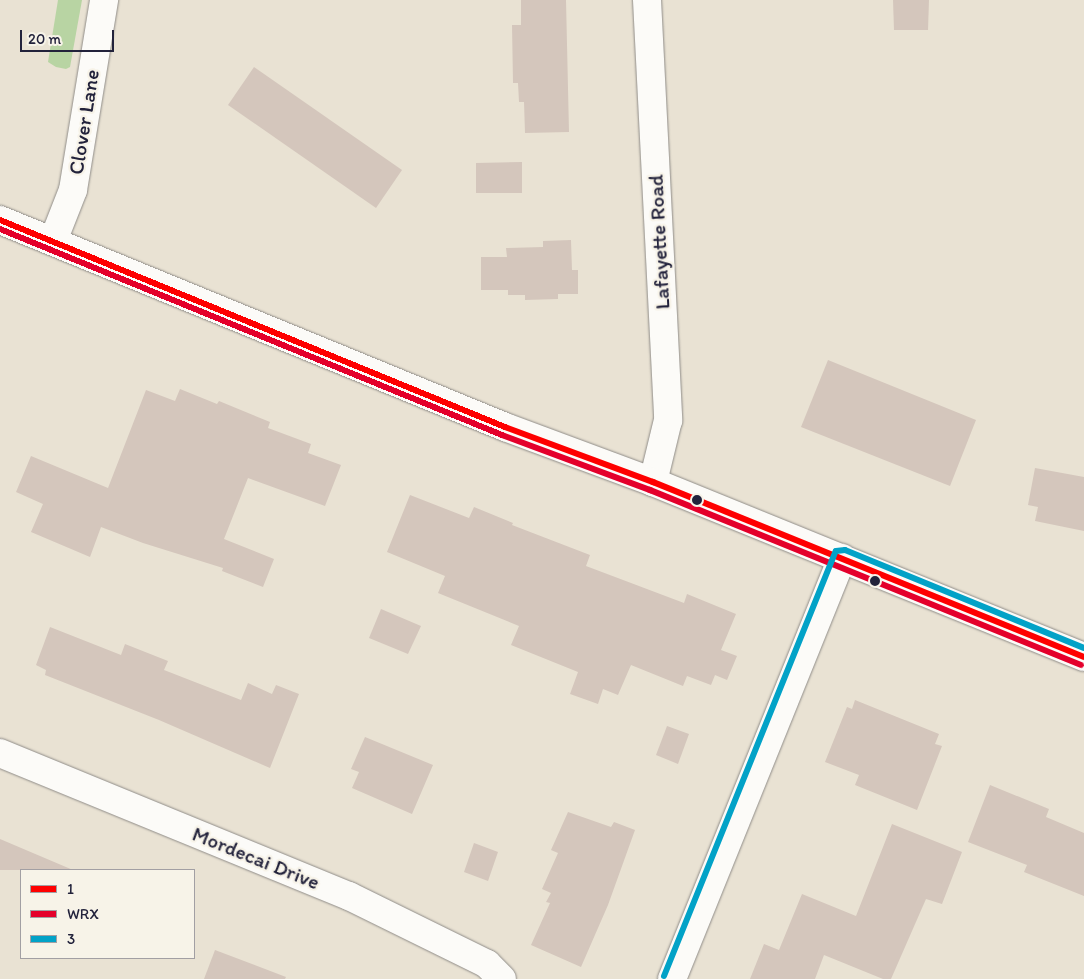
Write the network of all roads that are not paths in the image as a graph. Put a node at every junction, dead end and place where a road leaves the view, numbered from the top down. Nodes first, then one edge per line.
1 (104, 0) edge
2 (647, 0) edge
3 (0, 220) edge
4 (53, 241) junction
5 (653, 482) junction
6 (842, 558) junction
7 (1084, 657) edge
8 (0, 753) edge
9 (502, 979) edge
10 (672, 979) edge

1 - 4 street, Clover Lane
2 - 5 street, Lafayette Road
3 - 4 street
4 - 5 street
5 - 6 street
6 - 7 street
6 - 10 street
8 - 9 street, Mordecai Drive

